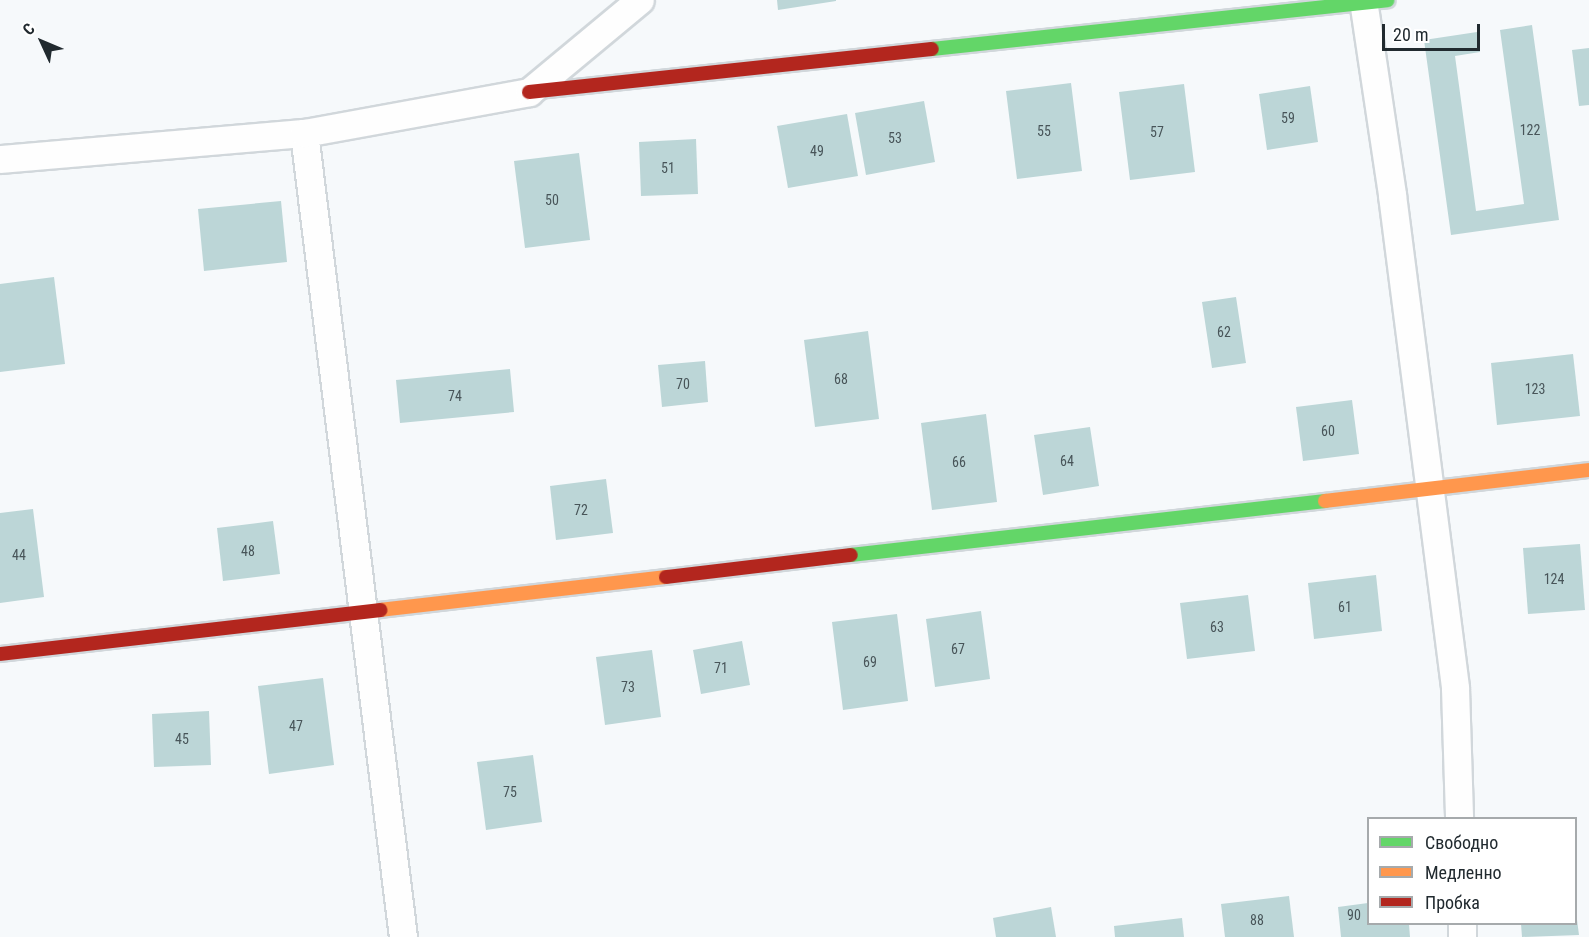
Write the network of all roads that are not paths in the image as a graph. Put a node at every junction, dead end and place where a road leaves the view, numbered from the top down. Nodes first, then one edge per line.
1 (640, 0) edge
2 (1371, 1) edge
3 (530, 92) junction
4 (304, 133) junction
5 (0, 159) edge
6 (1589, 470) edge
7 (1430, 488) junction
8 (364, 612) junction
9 (0, 654) edge
10 (1459, 817) edge
11 (403, 937) edge

1 - 3 street
2 - 3 street
2 - 7 street
3 - 4 street
4 - 5 street
4 - 8 street
6 - 7 street
7 - 8 street
7 - 10 street
8 - 9 street
8 - 11 street

